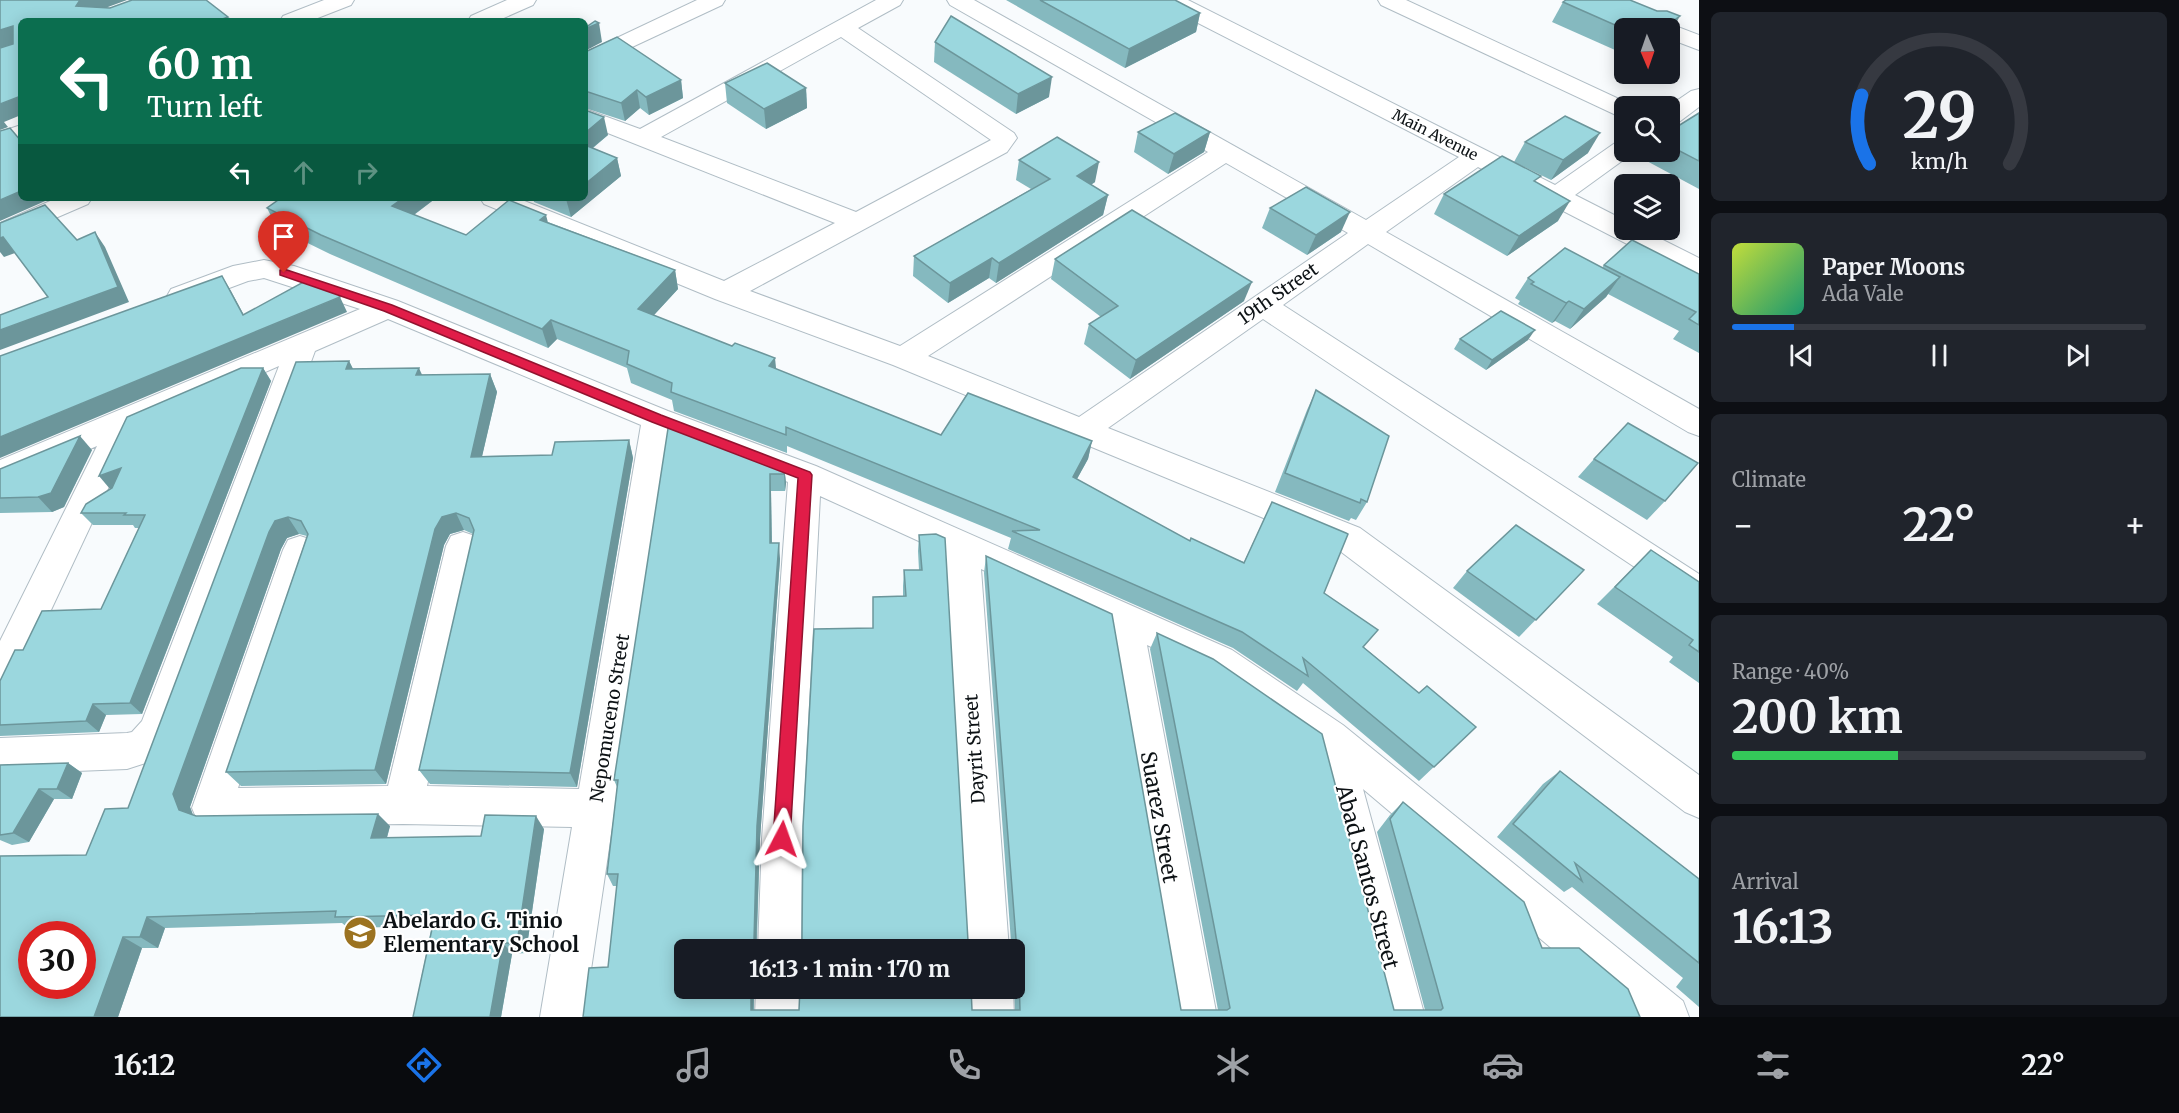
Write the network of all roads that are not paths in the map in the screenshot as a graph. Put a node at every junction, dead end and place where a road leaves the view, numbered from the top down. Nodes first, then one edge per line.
1 (342, 0) edge
2 (525, 0) edge
3 (714, 0) edge
4 (892, 0) edge
5 (958, 0) edge
6 (1171, 0) edge
7 (1389, 0) edge
8 (298, 18) edge
9 (485, 18) edge
10 (843, 28) junction
11 (1680, 35) edge
12 (1699, 43) edge
13 (588, 62) edge
14 (1614, 105) edge
15 (588, 117) edge
16 (18, 133) edge
17 (643, 137) junction
18 (0, 141) edge
19 (1225, 152) junction
20 (1614, 155) edge
21 (1476, 156) junction
22 (1556, 196) junction
23 (73, 201) edge
24 (500, 201) edge
25 (858, 222) junction
26 (1367, 232) junction
27 (0, 233) edge
28 (1699, 269) edge
29 (725, 292) junction
30 (1262, 305) junction
31 (155, 306) edge
32 (388, 308) junction
33 (302, 346) junction
34 (903, 358) junction
35 (657, 419) junction
36 (125, 420) junction
37 (1699, 424) edge
38 (1080, 432) junction
39 (0, 474) edge
40 (805, 475) junction
41 (463, 546) dead end
42 (962, 548) junction
43 (300, 550) edge
44 (1699, 592) edge
45 (1124, 617) junction
46 (0, 679) edge
47 (1330, 737) junction
48 (0, 756) edge
49 (1699, 799) edge
50 (404, 805) junction
51 (596, 808) junction
52 (779, 939) edge
53 (987, 939) edge
54 (1617, 974) junction
55 (778, 999) edge
56 (991, 999) edge
57 (562, 1017) edge
58 (777, 1017) edge
59 (992, 1017) edge
60 (1195, 1017) edge
61 (1403, 1017) edge
62 (1635, 1017) edge
63 (1667, 1017) edge

1 - 8 street
2 - 9 street
3 - 13 street
4 - 10 street
5 - 19 street
6 - 21 street, Main Avenue
7 - 14 street
10 - 17 street
10 - 25 street
11 - 12 street
15 - 17 street
16 - 18 street
17 - 25 street
19 - 26 street
19 - 34 street
20 - 22 street
21 - 22 street, Main Avenue
21 - 26 street, 19th Street
22 - 28 street, Main Avenue
23 - 27 street
24 - 29 street
25 - 29 street
26 - 30 street, 19th Street
26 - 37 street
29 - 34 street
30 - 38 street, 19th Street
30 - 44 street
31 - 32 street
32 - 33 street
32 - 35 street
33 - 36 street
33 - 48 street
34 - 38 street
35 - 40 street
35 - 51 street, Nepomuceno Street
36 - 39 street
36 - 46 street
38 - 49 street
40 - 42 street
40 - 52 street
41 - 50 street
42 - 45 street
42 - 53 street, Dayrit Street
43 - 50 street
45 - 47 street
45 - 60 street, Suarez Street
47 - 54 street
47 - 61 street, Abad Santos Street
50 - 51 street
51 - 57 street, Nepomuceno Street
54 - 62 street
54 - 63 street
55 - 58 street
56 - 59 street

